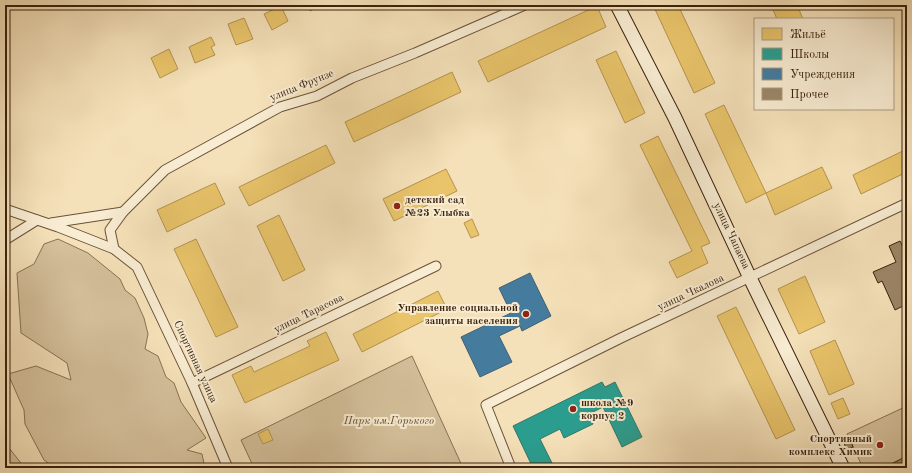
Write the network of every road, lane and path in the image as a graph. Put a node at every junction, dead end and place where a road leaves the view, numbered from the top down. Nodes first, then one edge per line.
1 (525, 5) edge
2 (617, 5) edge
3 (907, 203) edge
4 (5, 209) edge
5 (122, 212) junction
6 (37, 220) junction
7 (47, 223) junction
8 (5, 240) edge
9 (114, 249) junction
10 (436, 266) dead end
11 (750, 278) junction
12 (192, 383) junction
13 (228, 468) edge
14 (511, 468) edge
15 (843, 468) edge

1 - 5 street, улица Фрунзе
2 - 11 street, улица Чапаева
3 - 11 street, улица Чкалова
4 - 6 street
5 - 7 street
5 - 9 street, улица Фрунзе
6 - 7 street
6 - 8 street
7 - 9 street
9 - 12 street, Спортивная улица
10 - 12 street, улица Тарасова
11 - 14 street, улица Чкалова
11 - 15 street, улица Чапаева
12 - 13 street, Спортивная улица

